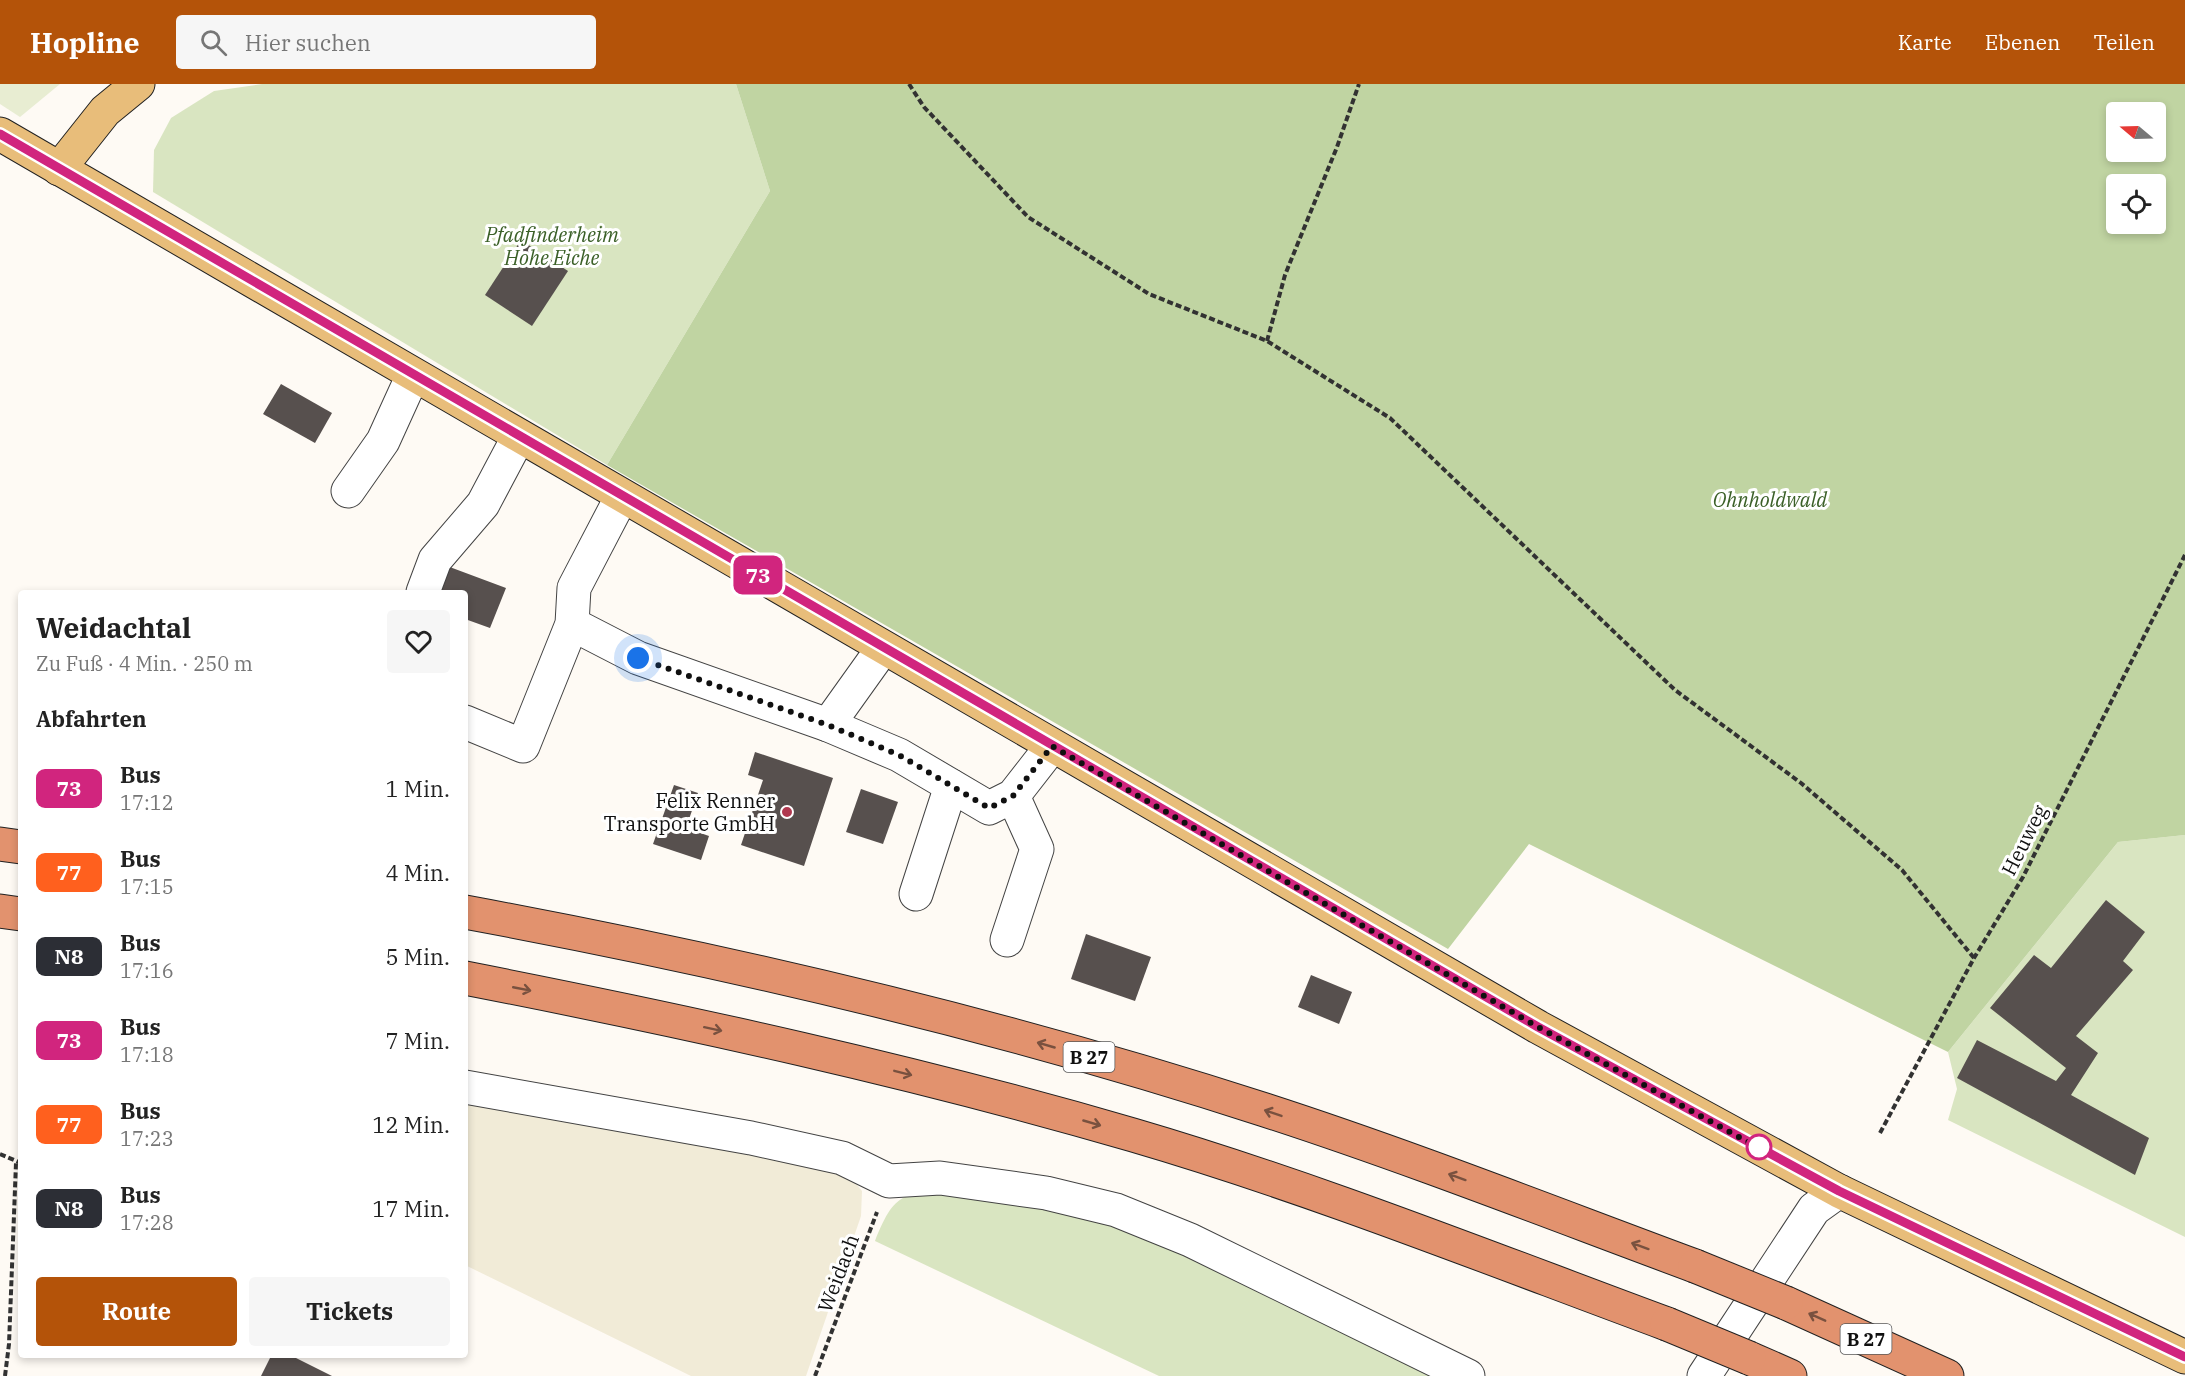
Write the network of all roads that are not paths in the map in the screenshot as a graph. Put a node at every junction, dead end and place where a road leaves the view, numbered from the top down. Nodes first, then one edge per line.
1 (138, 84) edge
2 (0, 134) edge
3 (59, 169) junction
4 (413, 375) junction
5 (519, 436) junction
6 (348, 491) dead end
7 (622, 496) junction
8 (424, 590) edge
9 (572, 624) junction
10 (883, 648) junction
11 (468, 723) edge
12 (828, 725) junction
13 (1052, 746) junction
14 (951, 786) junction
15 (1013, 796) junction
16 (0, 844) edge
17 (18, 847) edge
18 (916, 894) dead end
19 (0, 911) edge
20 (468, 913) edge
21 (18, 914) edge
22 (1007, 940) dead end
23 (468, 979) edge
24 (468, 1088) edge
25 (1839, 1191) junction
26 (2185, 1357) edge
27 (1468, 1376) edge
28 (1704, 1376) edge
29 (1790, 1376) edge
30 (1947, 1376) edge

1 - 3 main road
2 - 3 main road
3 - 4 main road
4 - 5 main road
4 - 6 lane
5 - 7 main road
5 - 8 lane
7 - 9 lane
7 - 10 main road
9 - 11 lane
9 - 12 lane
10 - 12 lane
10 - 13 main road
12 - 14 lane
13 - 15 lane
13 - 25 main road
14 - 15 lane
14 - 18 lane
15 - 22 lane
16 - 17 highway
19 - 21 highway
30 -> 20 highway, B 27, bridge
23 -> 29 highway, bridge
24 - 27 lane
25 - 26 main road
25 - 28 lane

